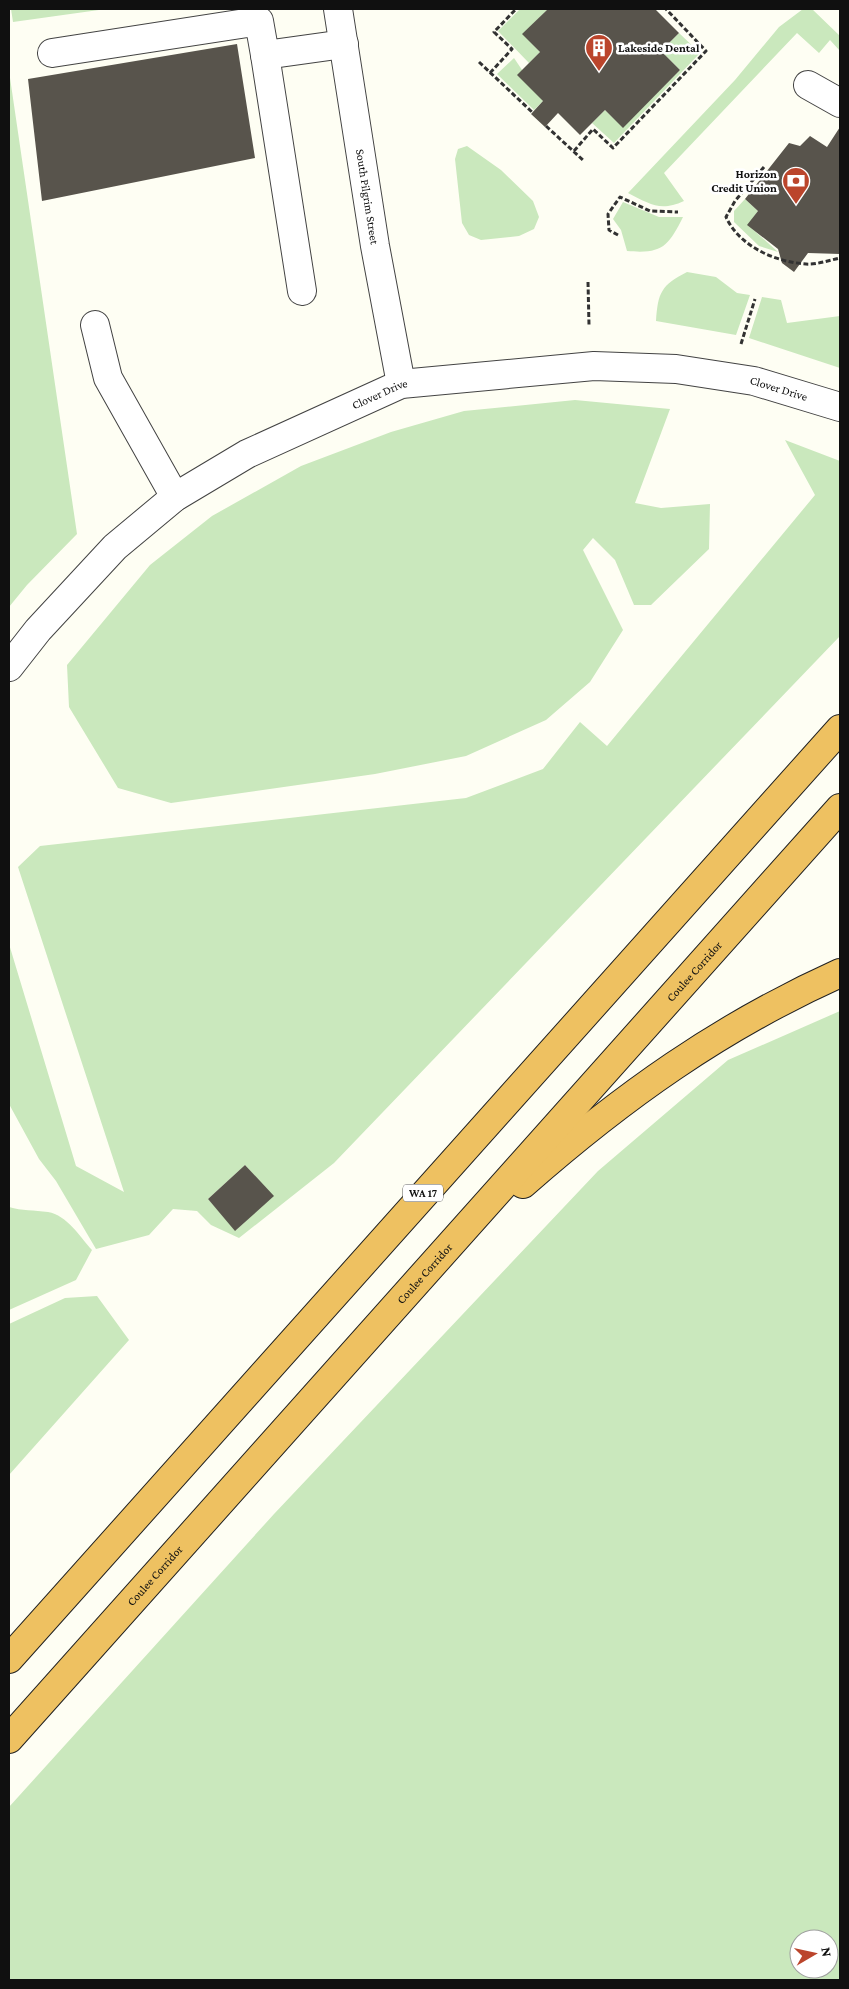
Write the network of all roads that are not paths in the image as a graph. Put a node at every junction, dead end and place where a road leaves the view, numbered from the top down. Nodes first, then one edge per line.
1 (338, 9) edge
2 (344, 44) junction
3 (52, 53) dead end
4 (265, 55) junction
5 (808, 85) dead end
6 (840, 103) edge
7 (302, 291) dead end
8 (96, 325) dead end
9 (401, 384) junction
10 (840, 407) edge
11 (175, 497) junction
12 (9, 667) edge
13 (840, 730) edge
14 (840, 808) edge
15 (840, 973) edge
16 (458, 1237) junction
17 (9, 1659) edge
18 (9, 1740) edge

1 - 2 street, South Pilgrim Street
2 - 4 street
2 - 9 street, South Pilgrim Street
3 - 4 street
4 - 7 street
5 - 6 street
8 - 11 street
9 - 10 street, Clover Drive
9 - 11 street, Clover Drive
11 - 12 street, Clover Drive
13 - 17 highway, WA 17
14 - 16 highway, Coulee Corridor
15 - 16 highway
16 - 18 highway, Coulee Corridor

